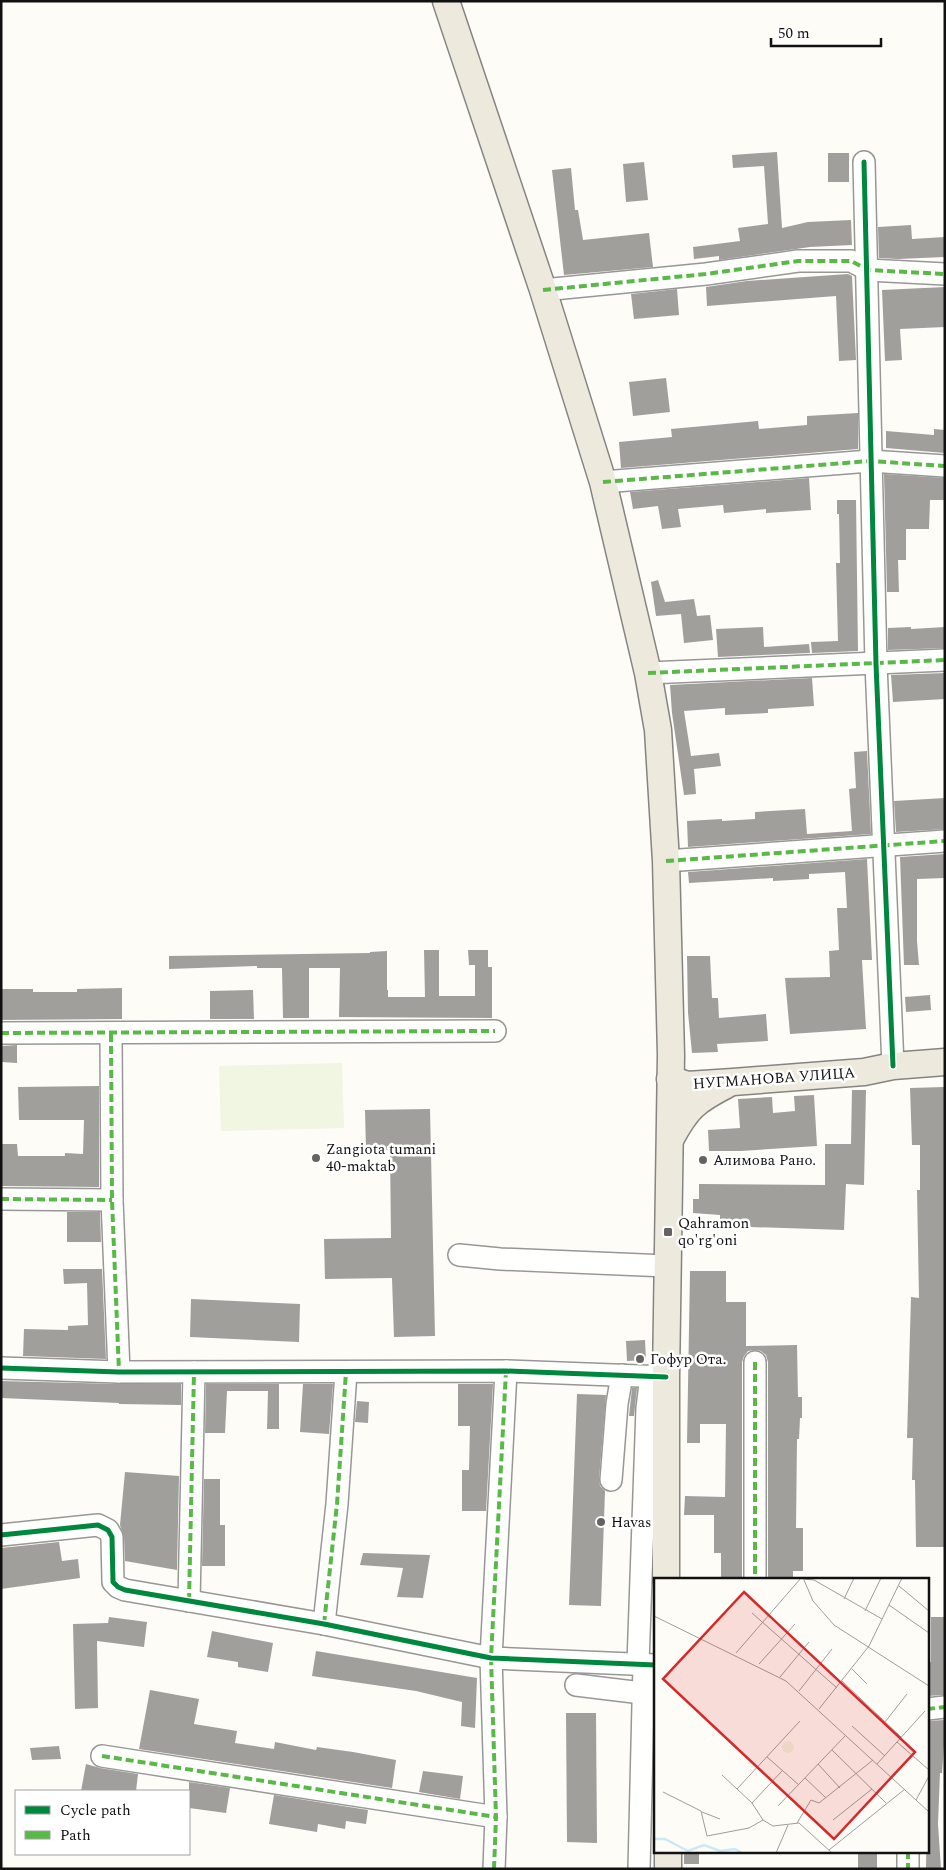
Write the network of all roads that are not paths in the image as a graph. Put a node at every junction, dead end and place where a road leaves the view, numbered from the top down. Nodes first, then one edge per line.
1 (446, 1) edge
2 (864, 162) dead end
3 (868, 270) junction
4 (945, 274) edge
5 (543, 290) junction
6 (870, 461) junction
7 (945, 466) edge
8 (603, 482) junction
9 (945, 660) edge
10 (876, 664) junction
11 (648, 673) junction
12 (945, 841) edge
13 (884, 846) junction
14 (666, 861) junction
15 (495, 1031) dead end
16 (1, 1034) edge
17 (111, 1034) junction
18 (945, 1062) edge
19 (893, 1066) junction
20 (670, 1080) junction
21 (733, 1082) junction
22 (670, 1138) junction
23 (1, 1199) edge
24 (112, 1200) junction
25 (459, 1255) dead end
26 (667, 1266) junction
27 (755, 1362) dead end
28 (1, 1368) edge
29 (506, 1371) junction
30 (119, 1372) junction
31 (194, 1372) junction
32 (346, 1372) junction
33 (622, 1375) junction
34 (659, 1377) junction
35 (611, 1480) dead end
36 (1, 1536) edge
37 (666, 1578) edge
38 (755, 1578) edge
39 (189, 1601) junction
40 (324, 1624) junction
41 (491, 1658) junction
42 (646, 1664) edge
43 (576, 1685) dead end
44 (642, 1693) junction
45 (945, 1708) edge
46 (928, 1709) edge
47 (102, 1756) dead end
48 (496, 1817) junction
49 (668, 1852) edge
50 (908, 1852) edge
51 (494, 1869) edge
52 (639, 1869) edge
53 (668, 1869) edge
54 (908, 1869) edge

1 - 5 main road
2 - 3 street
3 - 4 street
3 - 5 street
3 - 6 street
5 - 8 main road
6 - 7 street
6 - 8 street
6 - 10 street
8 - 11 main road
9 - 10 street
10 - 11 street
10 - 13 street
11 - 14 main road
12 - 13 street
13 - 14 street
13 - 19 street
14 - 20 main road
15 - 17 street
16 - 17 street
17 - 24 street
18 - 19 main road, НУГМАНОВА УЛИЦА
19 - 20 main road, НУГМАНОВА УЛИЦА
19 - 21 main road, НУГМАНОВА УЛИЦА
20 - 21 main road, НУГМАНОВА УЛИЦА
20 - 22 main road
21 - 22 main road
22 - 26 main road
23 - 24 street
24 - 30 street
25 - 26 street
26 - 34 main road
27 - 38 street
28 - 30 street
29 - 32 street
29 - 33 street
29 - 41 street
30 - 31 street
31 - 32 street
31 - 39 street
32 - 40 street
33 - 34 street
33 - 35 street
34 - 37 main road
34 - 42 street
36 - 39 street
39 - 40 street
40 - 41 street
41 - 42 street
41 - 48 street
42 - 44 street
43 - 44 street
44 - 52 street
45 - 46 street
47 - 48 street
48 - 51 street
49 - 53 main road
50 - 54 street

